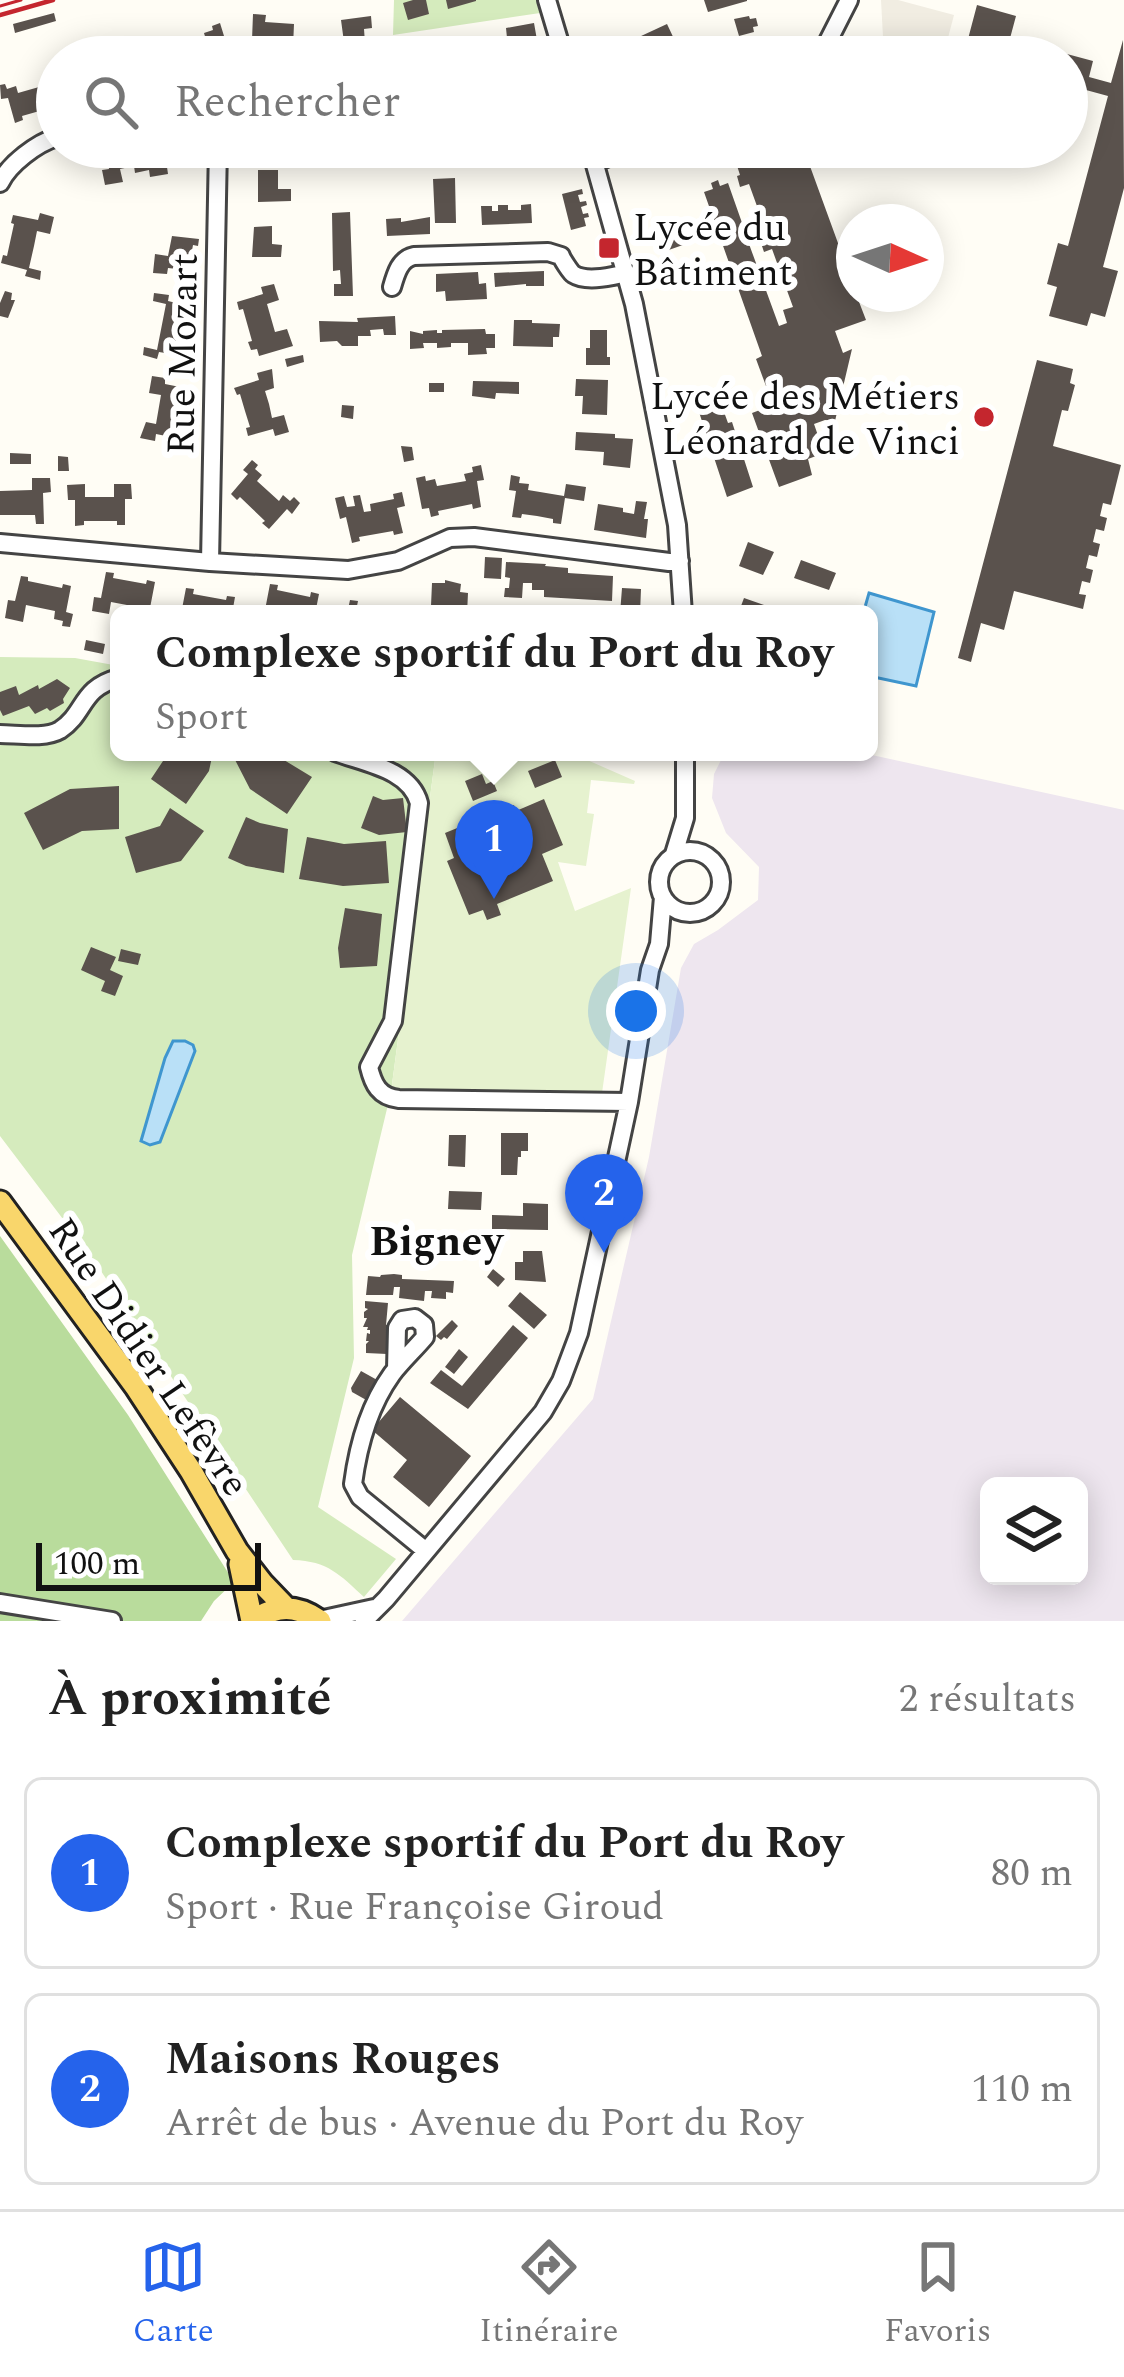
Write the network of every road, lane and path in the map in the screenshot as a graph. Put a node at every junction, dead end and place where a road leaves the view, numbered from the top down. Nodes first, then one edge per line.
1 (547, 0) edge
2 (849, 0) edge
3 (558, 36) edge
4 (831, 36) edge
5 (36, 148) edge
6 (218, 168) edge
7 (597, 168) edge
8 (0, 183) edge
9 (627, 272) junction
10 (392, 287) dead end
11 (0, 543) edge
12 (680, 561) junction
13 (209, 562) junction
14 (682, 605) edge
15 (110, 680) edge
16 (0, 734) edge
17 (359, 761) edge
18 (685, 761) edge
19 (685, 818) junction
20 (674, 854) junction
21 (706, 854) junction
22 (663, 897) junction
23 (686, 913) junction
24 (659, 944) junction
25 (629, 1102) junction
26 (0, 1202) edge
27 (396, 1369) dead end
28 (237, 1551) junction
29 (426, 1551) junction
30 (0, 1603) edge
31 (286, 1608) junction
32 (369, 1615) edge
33 (112, 1621) edge
34 (253, 1621) edge
35 (320, 1621) edge

1 - 3 street
2 - 4 street
5 - 8 street
6 - 13 street, Rue Mozart
7 - 9 street
9 - 10 street
9 - 12 street
11 - 13 street
12 - 13 street
12 - 14 street
15 - 16 street
17 - 25 street
18 - 19 street
19 - 20 street
19 - 21 street
20 - 21 street
20 - 22 street
21 - 23 street
22 - 23 street
22 - 24 street
23 - 24 street
24 - 25 street
25 - 29 street
26 - 28 main road, Rue Didier Lefèvre
27 - 29 street
28 - 31 main road, Rue Didier Lefèvre
28 - 34 main road, Rue Didier Lefèvre
29 - 32 street
30 - 33 street
31 - 34 main road
31 - 35 main road
32 - 35 street

